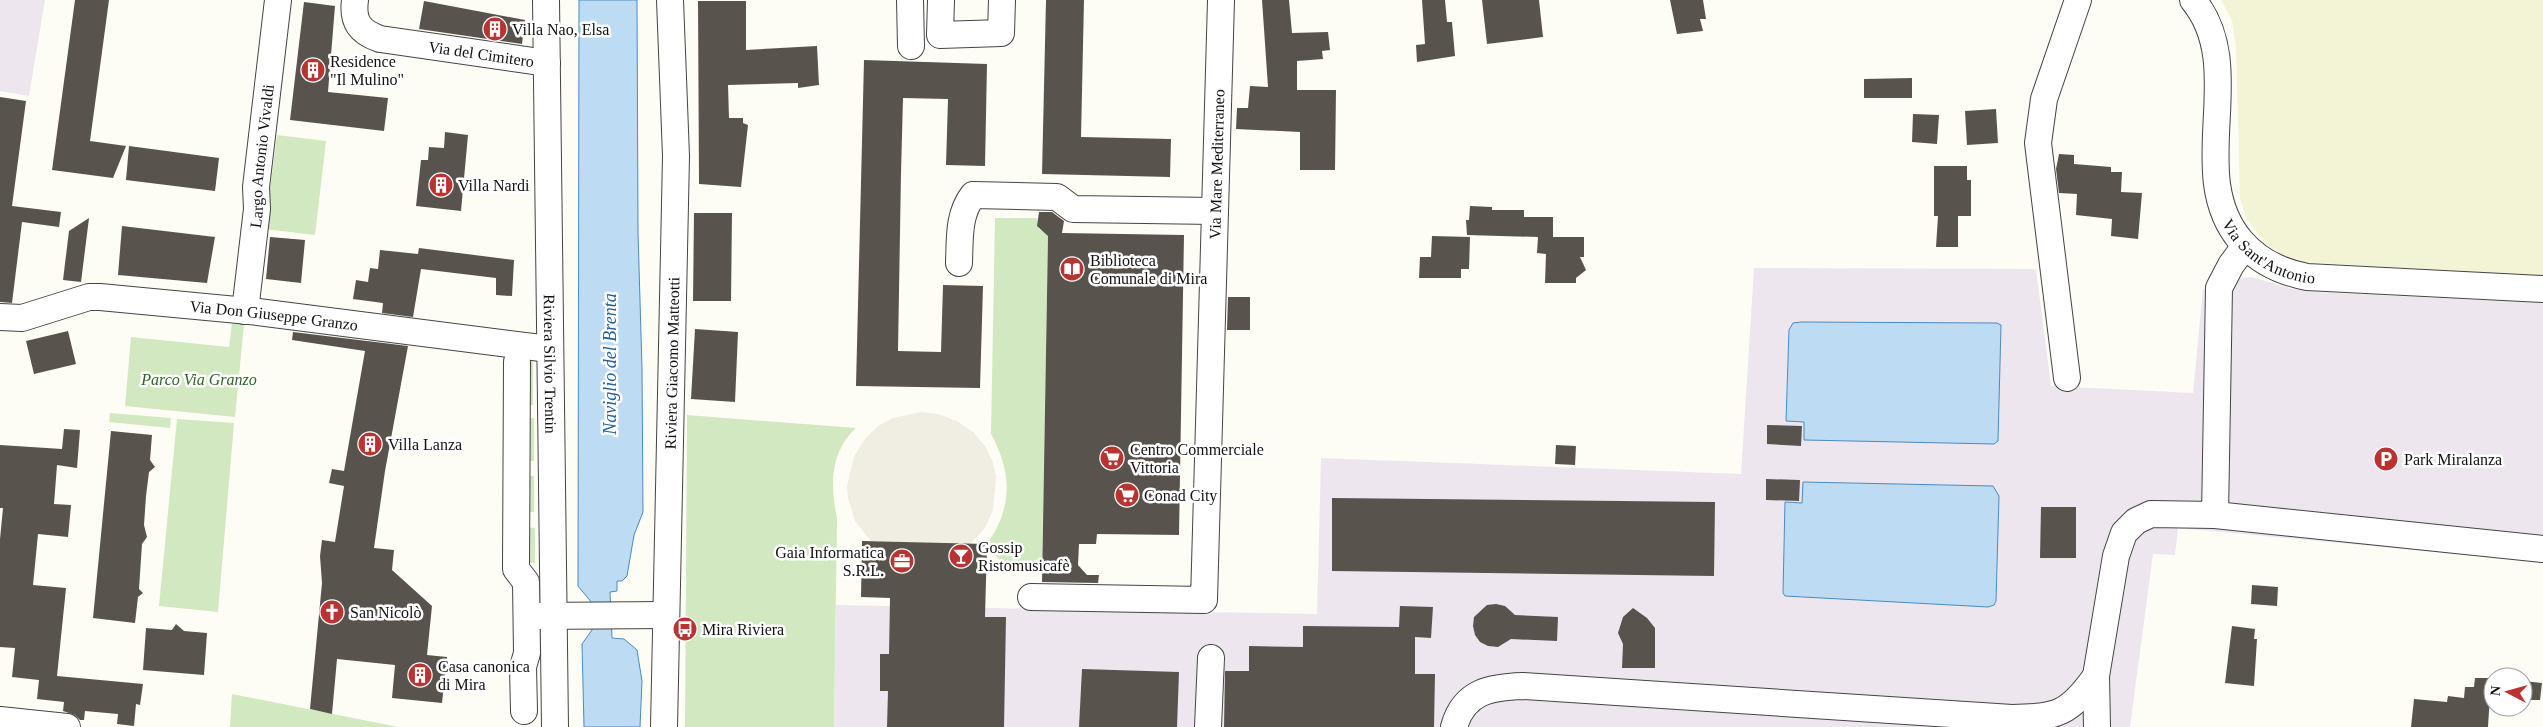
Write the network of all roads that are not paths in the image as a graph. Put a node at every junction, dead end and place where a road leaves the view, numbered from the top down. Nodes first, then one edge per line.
1 (278, 0) edge
2 (355, 0) edge
3 (546, 0) edge
4 (910, 0) edge
5 (941, 0) edge
6 (1002, 0) edge
7 (1221, 0) edge
8 (2078, 0) edge
9 (2193, 0) edge
10 (676, 1) edge
11 (911, 46) dead end
12 (547, 63) junction
13 (1215, 211) junction
14 (2246, 246) junction
15 (959, 263) dead end
16 (2543, 290) edge
17 (245, 311) junction
18 (3, 324) edge
19 (549, 348) junction
20 (516, 362) dead end
21 (2066, 378) dead end
22 (2215, 516) junction
23 (2543, 549) edge
24 (1030, 597) dead end
25 (553, 615) junction
26 (665, 615) junction
27 (527, 616) junction
28 (1210, 658) dead end
29 (2096, 676) junction
30 (524, 711) dead end
31 (0, 720) edge
32 (67, 727) edge
33 (555, 727) edge
34 (664, 727) edge
35 (1208, 727) edge
36 (1454, 727) edge
37 (2097, 727) edge

1 - 17 street, Largo Antonio Vivaldi
2 - 12 street, Via del Cimitero
3 - 12 street, Riviera Silvio Trentin
4 - 11 street
5 - 6 street
7 - 13 street, Via Mare Mediterraneo
8 - 21 street
9 - 14 street, Via Sant'Antonio
10 - 26 street, Riviera Giacomo Matteotti
12 - 19 street, Riviera Silvio Trentin
13 - 15 street
13 - 24 street, Via Mare Mediterraneo
14 - 16 street, Via Sant'Antonio
14 - 22 street
17 - 18 street, Via Don Giuseppe Granzo
17 - 19 street, Via Don Giuseppe Granzo
19 - 25 street, Riviera Silvio Trentin
20 - 27 street
22 - 23 street
22 - 29 street
25 - 26 street
25 - 27 street
25 - 33 street, Riviera Silvio Trentin
26 - 34 street, Riviera Giacomo Matteotti
27 - 30 street
28 - 35 street
29 - 36 street
29 - 37 street
31 - 32 street

